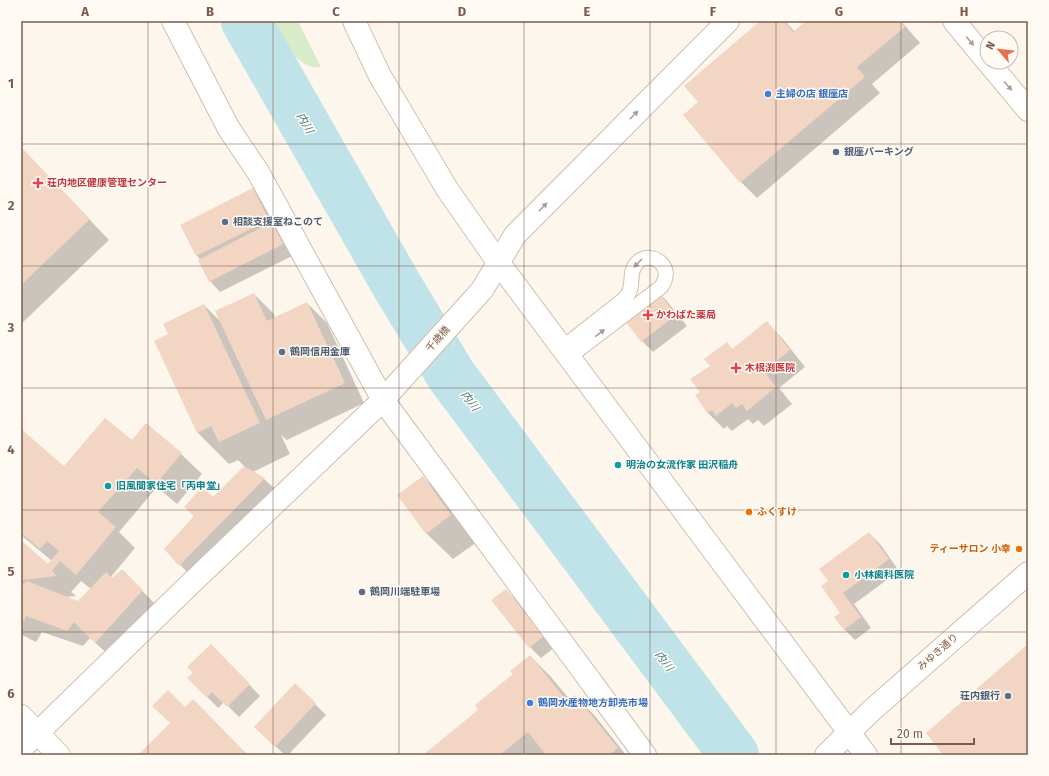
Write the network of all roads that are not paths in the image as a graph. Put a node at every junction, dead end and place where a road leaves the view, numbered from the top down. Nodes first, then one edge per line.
1 (173, 21) edge
2 (354, 21) edge
3 (728, 21) edge
4 (954, 21) edge
5 (979, 50) edge
6 (995, 70) edge
7 (1028, 110) edge
8 (498, 262) junction
9 (566, 352) junction
10 (388, 394) junction
11 (1028, 573) edge
12 (21, 716) edge
13 (37, 732) junction
14 (849, 732) junction
15 (21, 749) edge
16 (827, 754) edge
17 (59, 755) edge
18 (645, 755) edge
19 (866, 755) edge

1 - 10 street
2 - 8 street
8 -> 3 street, 千歳橋
4 -> 5 street
6 -> 7 street
8 - 9 street
8 - 10 street, 千歳橋
9 -> 9 lane
9 - 14 street
10 - 13 street, 千歳橋
10 - 18 street
11 - 14 street, みゆき通り
12 - 13 street
13 - 15 street, 千歳橋
13 - 17 street
14 - 16 street, みゆき通り
14 - 19 street

